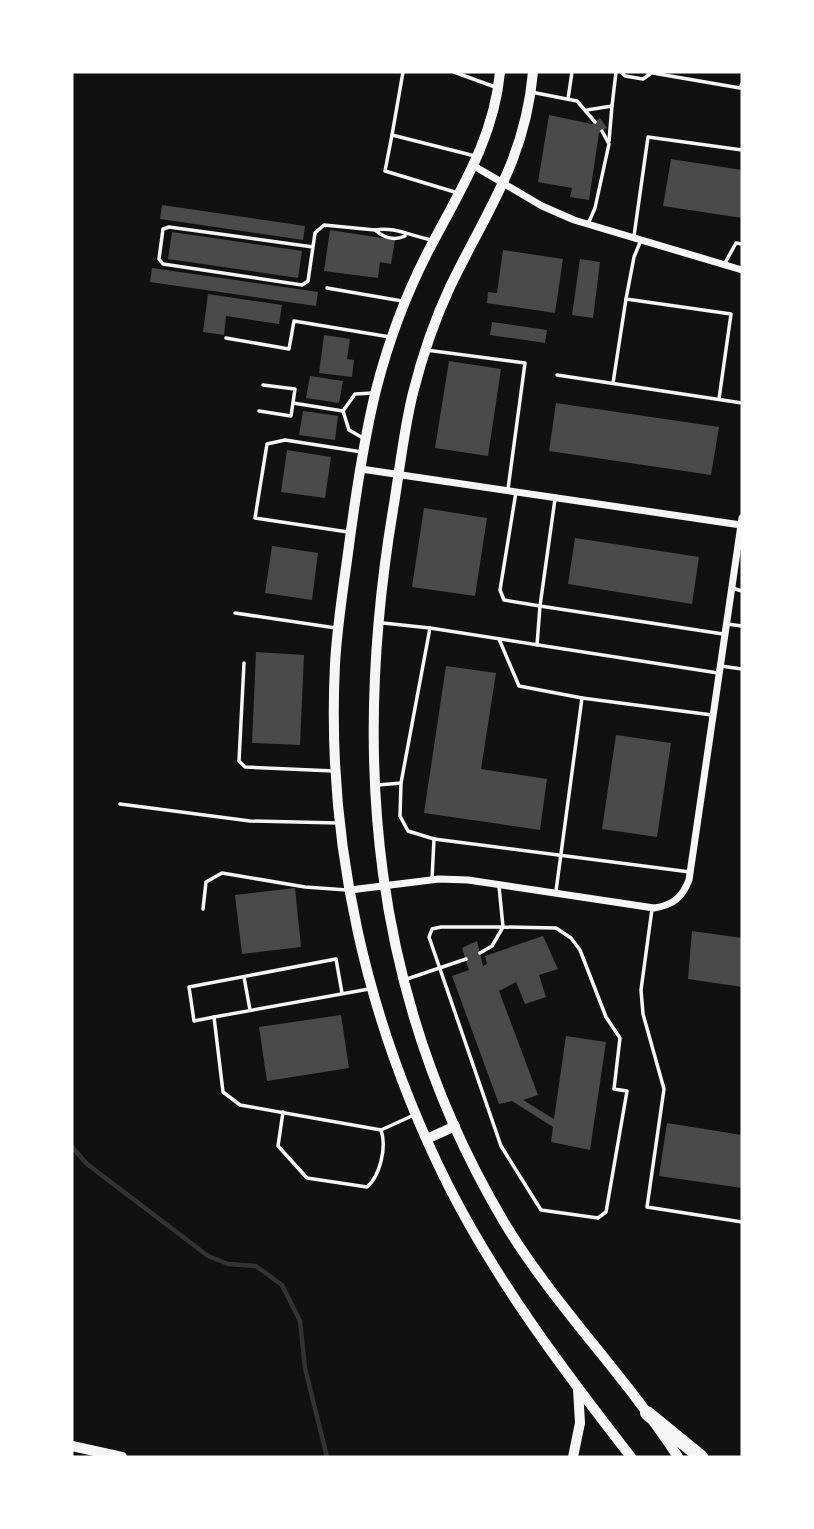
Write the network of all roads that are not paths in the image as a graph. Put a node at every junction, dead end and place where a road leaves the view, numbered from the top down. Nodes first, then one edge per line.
1 (403, 72) edge
2 (454, 72) edge
3 (500, 72) edge
4 (533, 72) edge
5 (572, 72) edge
6 (619, 72) edge
7 (648, 73) edge
8 (742, 84) edge
9 (498, 88) junction
10 (531, 92) junction
11 (568, 99) junction
12 (612, 106) junction
13 (587, 110) junction
14 (595, 122) dead end
15 (602, 131) dead end
16 (392, 135) junction
17 (609, 144) junction
18 (742, 150) edge
19 (476, 162) junction
20 (505, 183) junction
21 (460, 193) junction
22 (588, 223) junction
23 (375, 230) junction
24 (405, 236) junction
25 (638, 237) junction
26 (434, 241) junction
27 (742, 244) edge
28 (313, 247) junction
29 (724, 264) junction
30 (742, 270) edge
31 (327, 288) dead end
32 (626, 299) junction
33 (404, 301) junction
34 (391, 337) junction
35 (226, 338) dead end
36 (425, 350) junction
37 (557, 375) dead end
38 (613, 383) junction
39 (264, 385) dead end
40 (375, 393) junction
41 (719, 399) junction
42 (293, 403) junction
43 (742, 403) edge
44 (259, 411) dead end
45 (343, 411) junction
46 (367, 438) junction
47 (364, 453) junction
48 (361, 469) junction
49 (398, 475) junction
50 (512, 491) junction
51 (555, 498) junction
52 (742, 522) edge
53 (350, 532) junction
54 (732, 588) junction
55 (742, 591) edge
56 (540, 606) junction
57 (234, 613) dead end
58 (377, 623) junction
59 (727, 624) junction
60 (742, 626) edge
61 (338, 628) junction
62 (429, 628) junction
63 (725, 634) junction
64 (499, 639) junction
65 (537, 645) junction
66 (244, 663) dead end
67 (720, 669) junction
68 (742, 669) edge
69 (582, 698) junction
70 (713, 715) junction
71 (336, 771) junction
72 (401, 783) junction
73 (373, 785) junction
74 (120, 804) dead end
75 (340, 823) junction
76 (434, 839) junction
77 (561, 856) junction
78 (690, 872) junction
79 (432, 880) junction
80 (498, 884) junction
81 (383, 885) junction
82 (349, 890) junction
83 (556, 891) junction
84 (652, 907) junction
85 (203, 909) dead end
86 (503, 927) junction
87 (480, 953) dead end
88 (466, 959) dead end
89 (440, 967) junction
90 (244, 977) junction
91 (402, 981) junction
92 (370, 988) junction
93 (342, 993) junction
94 (250, 1010) junction
95 (214, 1017) junction
96 (283, 1112) junction
97 (416, 1115) junction
98 (455, 1126) junction
99 (381, 1130) junction
100 (427, 1139) junction
101 (742, 1222) edge
102 (578, 1389) junction
103 (647, 1413) junction
104 (72, 1446) edge
105 (122, 1457) edge
106 (573, 1457) edge
107 (631, 1457) edge
108 (678, 1457) edge
109 (701, 1457) edge

1 - 16 lane
2 - 9 lane
3 - 9 main road
4 - 10 main road
5 - 11 lane
6 - 7 lane
6 - 12 lane
7 - 8 lane
9 - 19 main road
10 - 11 lane
10 - 20 main road
11 - 13 lane
12 - 13 lane
12 - 17 lane
13 - 14 lane
15 - 17 lane
16 - 19 lane
16 - 21 lane
17 - 22 lane
18 - 25 lane
19 - 20 street
19 - 21 main road
20 - 22 street
20 - 36 main road
21 - 26 main road
22 - 25 street
23 - 24 lane
23 - 24 lane
23 - 28 lane
24 - 26 lane
25 - 29 street
25 - 32 lane
26 - 33 main road
27 - 29 lane
28 - 28 lane
29 - 30 street
31 - 33 lane
32 - 38 lane
32 - 41 lane
33 - 34 main road
34 - 35 lane
34 - 40 main road
36 - 49 main road
36 - 50 lane
37 - 38 lane
38 - 41 lane
39 - 42 lane
40 - 45 lane
40 - 46 main road
41 - 43 lane
42 - 44 lane
42 - 45 lane
45 - 46 lane
46 - 47 main road
47 - 48 main road
47 - 53 lane
48 - 49 street
48 - 53 main road
49 - 50 street
49 - 58 main road
50 - 51 street
50 - 56 lane
51 - 52 street
51 - 56 lane
52 - 54 street
53 - 61 main road
54 - 55 lane
54 - 59 street
56 - 63 lane
56 - 65 lane
57 - 61 lane
58 - 62 lane
58 - 73 main road
59 - 60 lane
59 - 63 street
61 - 71 main road
62 - 64 lane
62 - 72 lane
63 - 67 street
64 - 65 lane
64 - 69 lane
65 - 67 lane
66 - 71 lane
67 - 68 lane
67 - 70 street
69 - 70 lane
69 - 77 lane
70 - 78 street
71 - 75 main road
72 - 73 lane
72 - 76 lane
73 - 81 main road
74 - 75 lane
75 - 82 main road
76 - 77 lane
76 - 79 lane
77 - 78 lane
77 - 83 lane
78 - 84 street
79 - 80 street
79 - 81 street
80 - 83 street
80 - 86 lane
81 - 82 street
81 - 91 main road
82 - 85 lane
82 - 92 main road
83 - 84 street
84 - 101 lane
86 - 87 lane
86 - 89 lane
86 - 89 lane
88 - 89 lane
89 - 91 lane
90 - 93 lane
90 - 94 lane
90 - 95 lane
91 - 98 main road
92 - 93 lane
92 - 97 main road
93 - 94 lane
94 - 95 lane
95 - 96 lane
96 - 99 lane
96 - 99 lane
97 - 99 lane
97 - 100 main road
98 - 100 main road
98 - 103 main road
100 - 102 main road
102 - 106 main road
102 - 107 main road
103 - 108 main road
103 - 109 highway
104 - 105 main road

